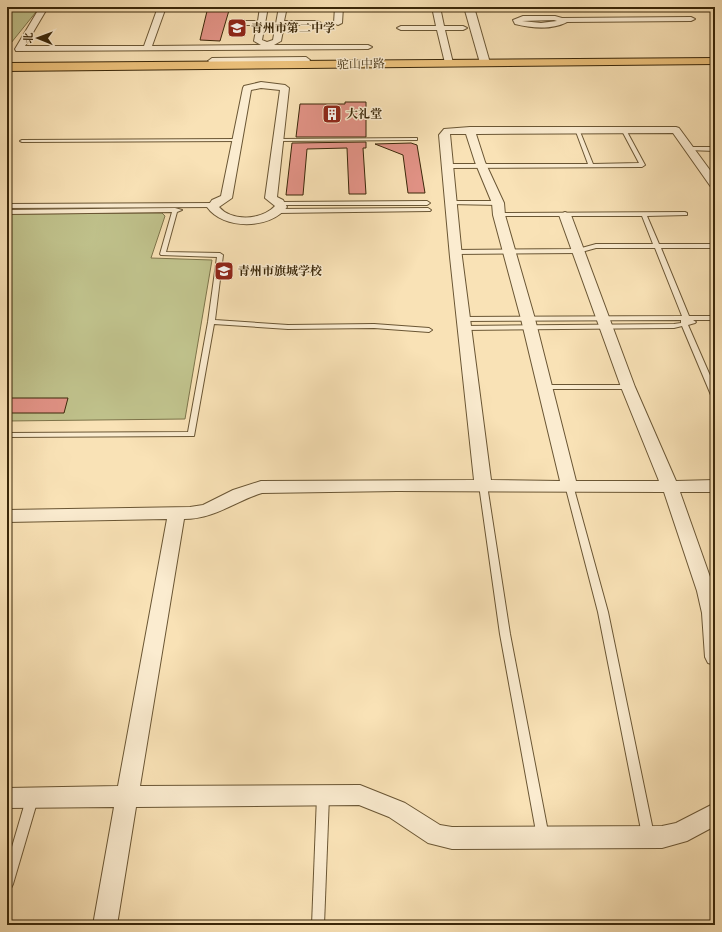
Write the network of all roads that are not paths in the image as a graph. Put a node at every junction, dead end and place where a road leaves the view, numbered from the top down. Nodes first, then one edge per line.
1 (44, 7) edge
2 (162, 7) edge
3 (264, 7) edge
4 (283, 7) edge
5 (339, 7) edge
6 (436, 7) edge
7 (469, 7) edge
8 (691, 19) dead end
9 (561, 22) dead end
10 (235, 23) dead end
11 (261, 23) junction
12 (280, 23) junction
13 (317, 23) dead end
14 (338, 23) dead end
15 (401, 28) dead end
16 (441, 28) junction
17 (463, 28) dead end
18 (267, 46) junction
19 (368, 47) dead end
20 (147, 48) junction
21 (306, 60) dead end
22 (212, 61) dead end
23 (264, 61) junction
24 (715, 61) edge
25 (448, 63) junction
26 (485, 63) junction
27 (715, 68) edge
28 (8, 69) edge
29 (577, 129) junction
30 (623, 129) junction
31 (470, 130) junction
32 (415, 139) dead end
33 (237, 140) junction
34 (279, 140) junction
35 (22, 141) dead end
36 (690, 149) junction
37 (715, 149) edge
38 (591, 165) junction
39 (447, 166) junction
40 (482, 166) junction
41 (715, 185) edge
42 (374, 203) junction
43 (427, 203) dead end
44 (450, 203) junction
45 (7, 206) edge
46 (214, 207) junction
47 (279, 208) junction
48 (499, 209) junction
49 (175, 210) junction
50 (374, 210) junction
51 (428, 210) dead end
52 (7, 212) edge
53 (685, 214) dead end
54 (565, 215) junction
55 (644, 215) junction
56 (656, 246) junction
57 (715, 246) edge
58 (578, 251) junction
59 (455, 252) junction
60 (510, 252) junction
61 (715, 319) edge
62 (685, 321) junction
63 (211, 322) junction
64 (604, 322) junction
65 (464, 323) junction
66 (529, 323) junction
67 (429, 330) dead end
68 (545, 387) junction
69 (628, 387) junction
70 (715, 395) edge
71 (7, 435) edge
72 (484, 484) junction
73 (569, 485) junction
74 (715, 486) edge
75 (670, 487) junction
76 (176, 514) junction
77 (7, 516) edge
78 (715, 657) edge
79 (323, 794) junction
80 (128, 796) junction
81 (7, 798) edge
82 (33, 798) junction
83 (715, 814) edge
84 (543, 837) junction
85 (648, 838) junction
86 (7, 884) edge
87 (105, 925) edge
88 (318, 925) edge

1 - 20 street
2 - 20 street
3 - 11 street
4 - 12 street
5 - 14 street
6 - 16 street
7 - 26 street
8 - 9 street
10 - 11 street
11 - 18 street
12 - 13 street
12 - 18 street
15 - 16 street
16 - 17 street
16 - 25 street
18 - 19 street
18 - 20 street
18 - 23 street
21 - 23 street
22 - 23 street
24 - 26 main road, 驼山中路
25 - 26 main road, 驼山中路
25 - 28 main road, 驼山中路
27 - 28 main road, 驼山中路
29 - 30 street
29 - 31 street
29 - 38 lane
30 - 36 street
30 - 38 lane
31 - 39 street
31 - 40 street
32 - 34 lane
33 - 34 street
33 - 35 lane
33 - 46 street
34 - 47 street
36 - 37 lane
36 - 41 street
38 - 40 lane
39 - 40 lane
39 - 44 street
40 - 48 street
42 - 43 lane
42 - 47 lane
42 - 50 lane
44 - 48 lane
44 - 59 street
45 - 46 lane
46 - 47 street
46 - 49 lane
47 - 50 lane
48 - 54 lane
48 - 60 street
49 - 52 lane
49 - 63 lane
50 - 51 lane
53 - 55 lane
54 - 55 lane
54 - 58 street
55 - 56 lane
56 - 57 lane
56 - 58 lane
56 - 62 lane
58 - 60 lane
58 - 64 street
59 - 60 lane
59 - 65 street
60 - 66 street
61 - 62 lane
62 - 64 lane
62 - 70 lane
63 - 67 lane
63 - 71 lane
64 - 66 lane
64 - 69 street
65 - 66 lane
65 - 72 street
66 - 68 street
68 - 69 lane
68 - 73 street
69 - 75 street
72 - 73 street
72 - 76 street
72 - 84 lane
73 - 75 street
73 - 85 lane
74 - 75 street
75 - 78 street
76 - 77 street
76 - 80 street
79 - 80 street
79 - 84 street
79 - 88 lane
80 - 82 street
80 - 87 street
81 - 82 street
82 - 86 lane
83 - 85 street
84 - 85 street

